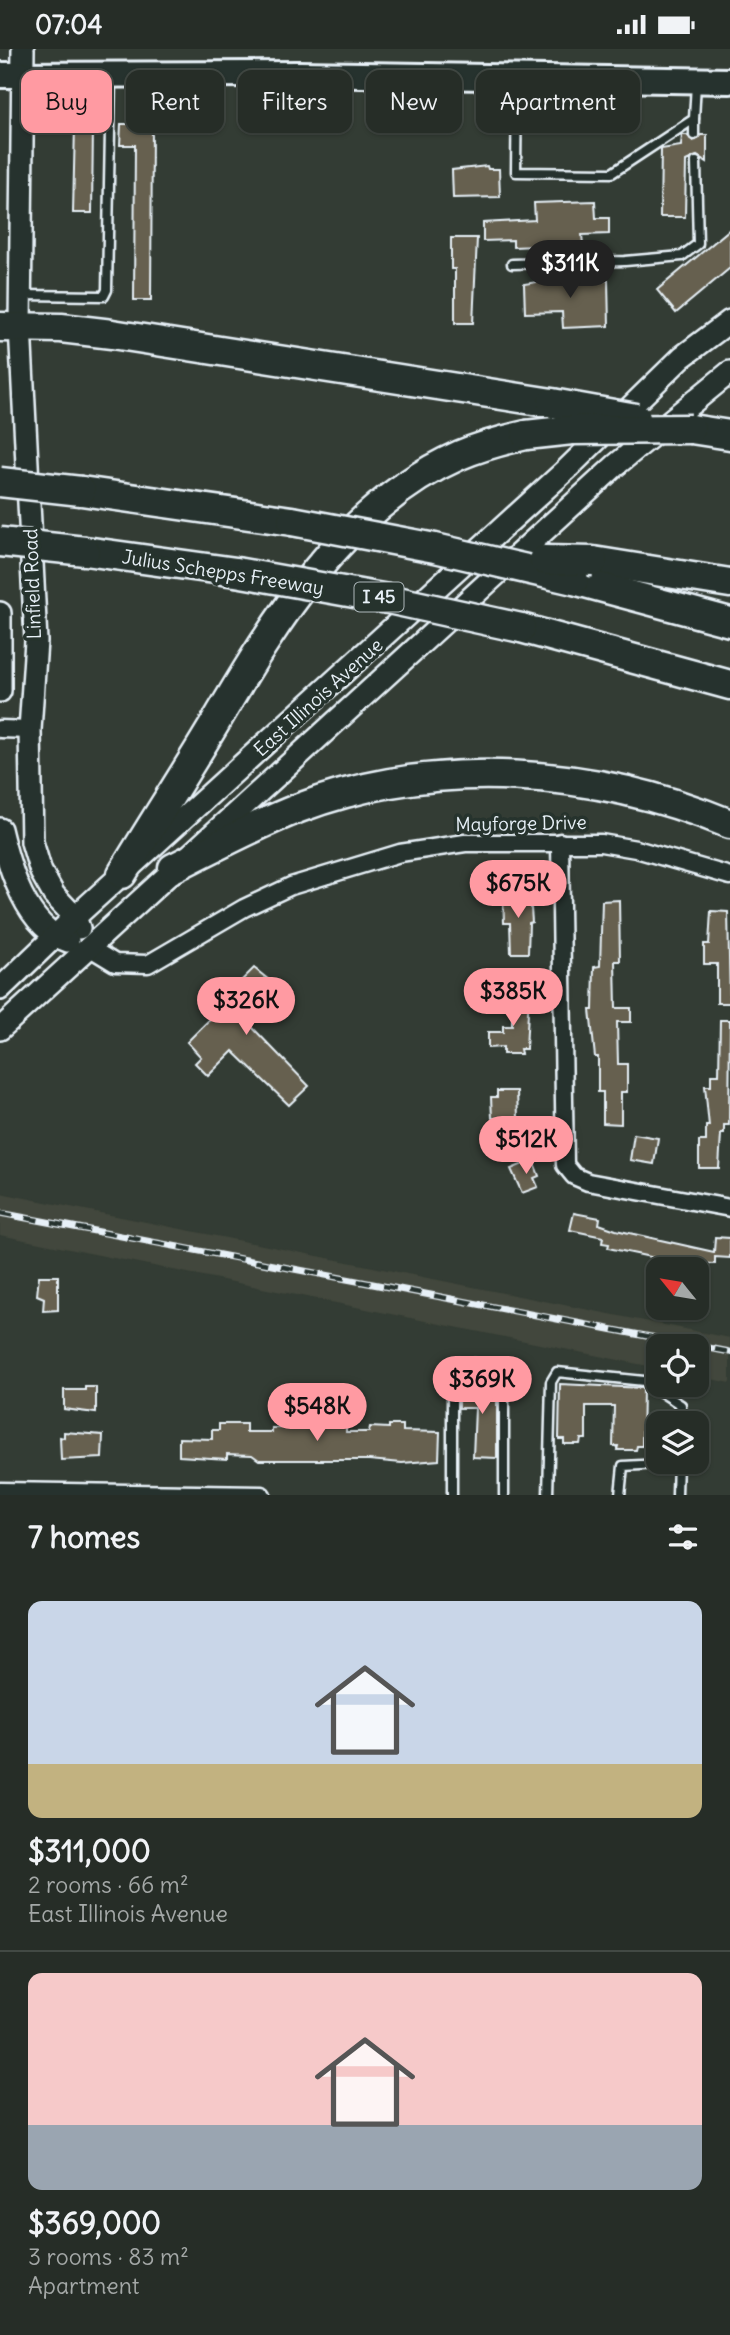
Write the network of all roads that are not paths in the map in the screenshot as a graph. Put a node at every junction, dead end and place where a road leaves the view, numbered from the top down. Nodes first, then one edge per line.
1 (23, 49) edge
2 (11, 75) edge
3 (112, 75) edge
4 (476, 76) edge
5 (640, 79) edge
6 (696, 80) junction
7 (730, 81) edge
8 (694, 119) junction
9 (110, 133) edge
10 (516, 133) edge
11 (694, 135) dead end
12 (696, 162) dead end
13 (512, 264) dead end
14 (20, 295) junction
15 (730, 321) edge
16 (10, 326) edge
17 (730, 372) edge
18 (691, 429) junction
19 (730, 435) edge
20 (0, 482) edge
21 (0, 542) edge
22 (584, 570) junction
23 (730, 583) edge
24 (0, 613) edge
25 (730, 622) edge
26 (1, 640) edge
27 (36, 641) junction
28 (0, 683) edge
29 (730, 685) edge
30 (0, 691) edge
31 (0, 729) edge
32 (30, 730) junction
33 (730, 824) edge
34 (2, 842) edge
35 (560, 842) junction
36 (173, 867) junction
37 (122, 874) junction
38 (730, 876) edge
39 (75, 917) junction
40 (54, 937) junction
41 (87, 946) junction
42 (0, 989) edge
43 (0, 1029) edge
44 (730, 1208) edge
45 (681, 1411) edge
46 (646, 1464) edge
47 (678, 1474) edge
48 (0, 1491) edge
49 (262, 1495) edge
50 (452, 1495) edge
51 (503, 1495) edge
52 (548, 1495) edge
53 (620, 1495) edge
54 (677, 1495) edge

1 - 2 main road, Linfield Road
2 - 14 main road, Linfield Road
3 - 4 main road
5 - 6 main road
6 - 7 main road
6 - 8 lane
8 - 10 lane
8 - 11 lane
9 - 14 lane
12 - 13 lane
14 - 16 main road, Linfield Road
15 - 37 main road, East Illinois Avenue
16 - 18 highway, bridge
16 - 27 main road, Linfield Road
17 - 36 main road, East Illinois Avenue
18 - 19 highway
18 - 37 highway, bridge
20 - 22 highway, bridge
21 - 29 highway, Julius Schepps Freeway / I 45, bridge
22 - 23 highway
22 - 25 highway
24 - 26 main road, Linfield Road
26 - 27 main road
26 - 28 main road, Linfield Road
27 - 32 main road, Linfield Road
28 - 30 main road, Linfield Road
31 - 32 street
32 - 39 main road, Linfield Road
33 - 36 highway
34 - 40 main road
35 - 38 street, Mayforge Drive
35 - 41 street, Mayforge Drive
35 - 44 street
36 - 41 main road, East Illinois Avenue
37 - 39 main road, East Illinois Avenue
39 - 40 main road, East Illinois Avenue
39 - 41 main road, Linfield Road
40 - 41 main road
40 - 42 main road, East Illinois Avenue
41 - 43 main road, East Illinois Avenue
45 - 52 lane
46 - 53 lane
47 - 54 lane
48 - 49 street
50 - 51 lane

